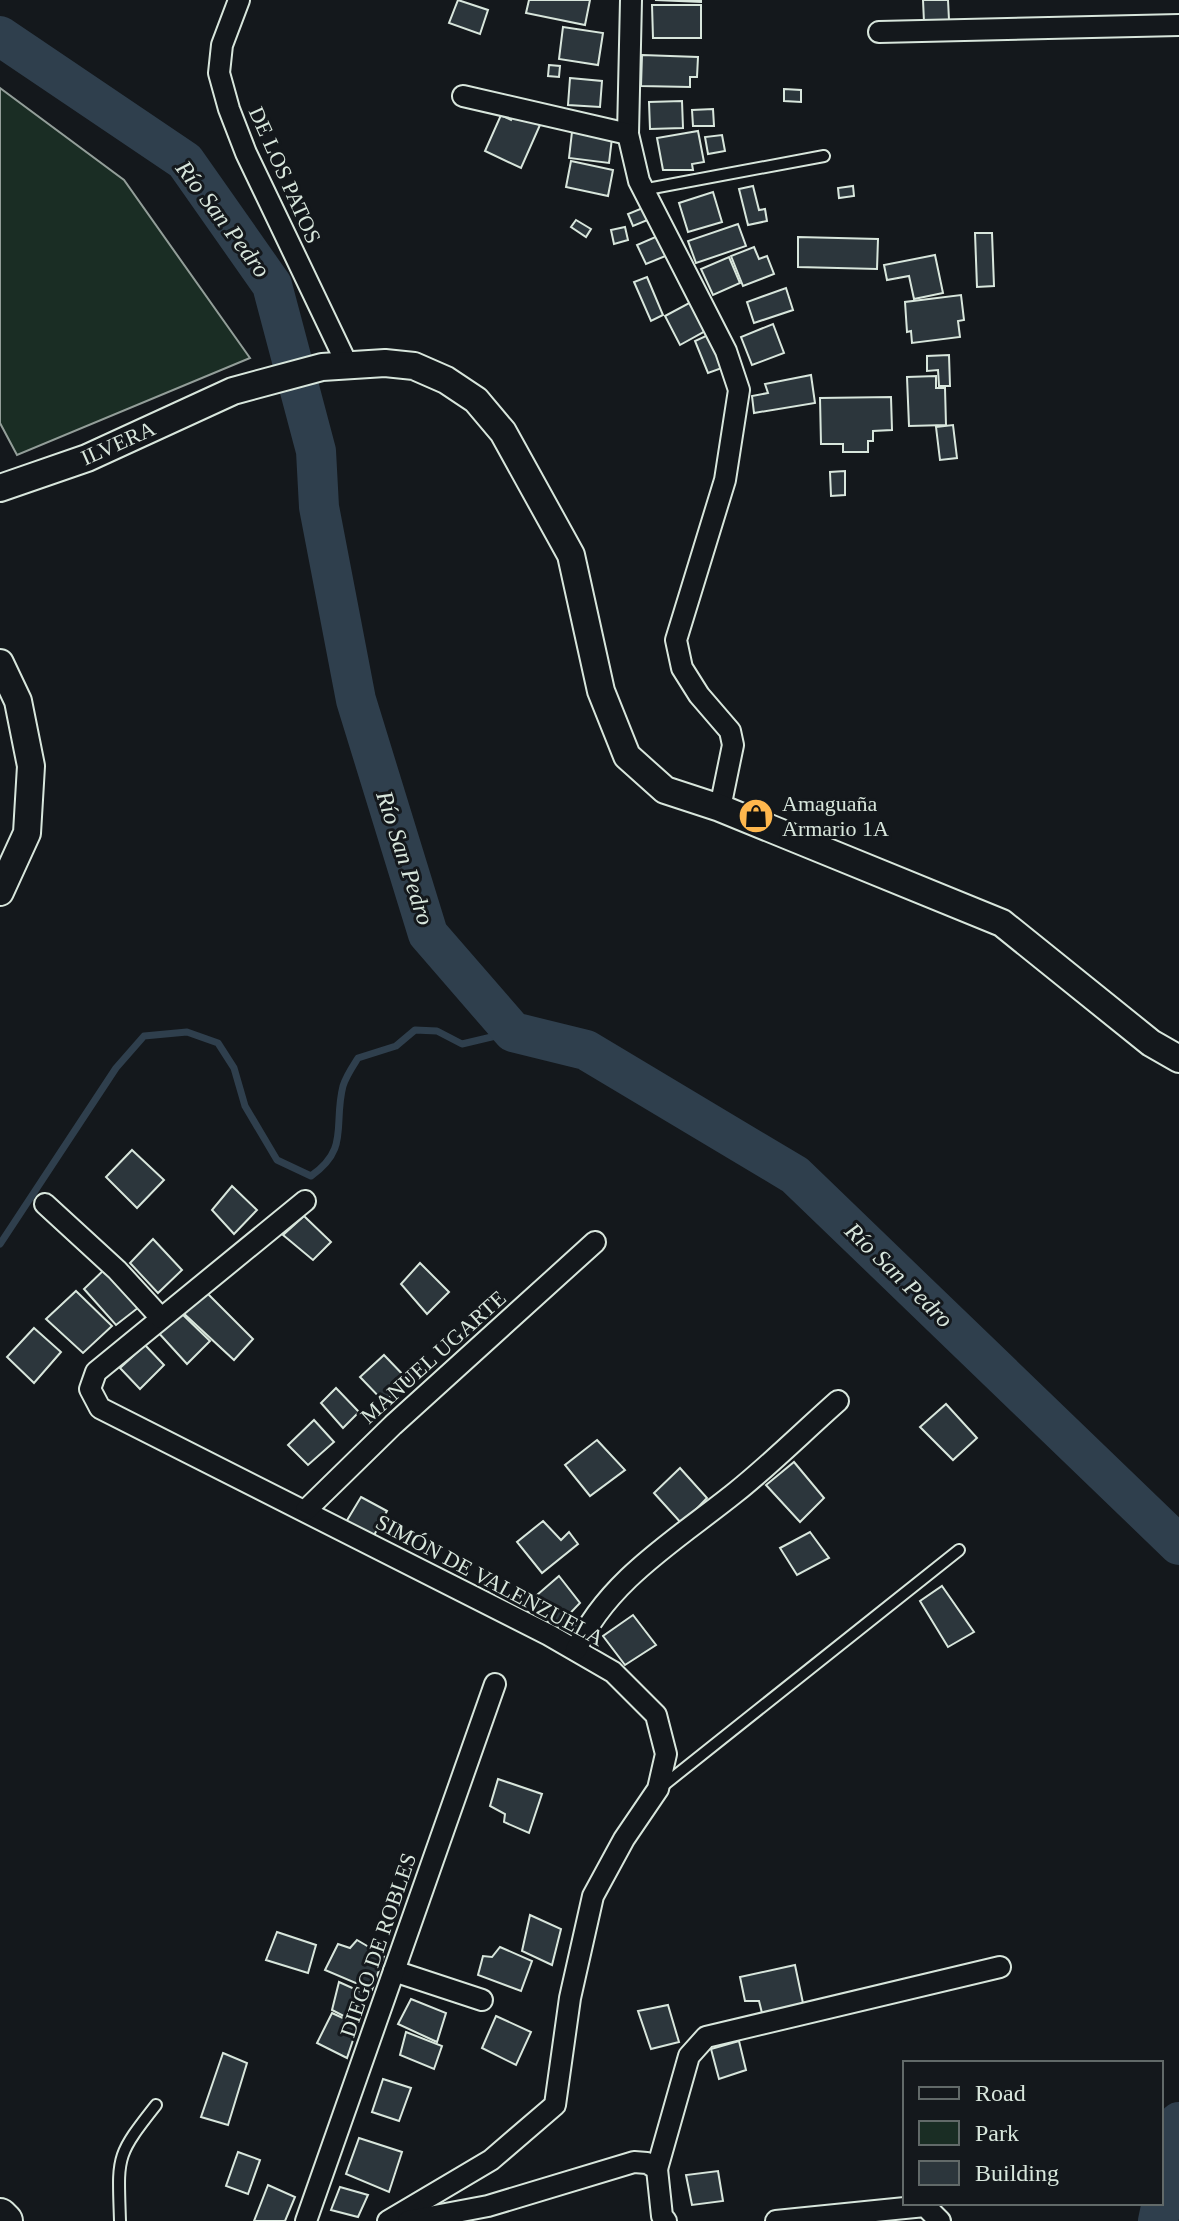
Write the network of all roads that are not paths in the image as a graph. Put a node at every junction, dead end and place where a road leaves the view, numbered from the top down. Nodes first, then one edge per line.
1 (239, 0) edge
2 (631, 0) edge
3 (1179, 25) edge
4 (879, 32) dead end
5 (463, 96) dead end
6 (628, 134) junction
7 (824, 156) dead end
8 (642, 190) junction
9 (335, 366) junction
10 (0, 488) edge
11 (0, 663) edge
12 (720, 808) junction
13 (0, 892) edge
14 (1179, 1059) edge
15 (305, 1201) dead end
16 (45, 1204) dead end
17 (595, 1242) dead end
18 (161, 1318) junction
19 (838, 1401) dead end
20 (306, 1510) junction
21 (959, 1550) dead end
22 (576, 1650) junction
23 (495, 1684) dead end
24 (658, 1789) junction
25 (1000, 1967) dead end
26 (394, 1971) junction
27 (482, 2000) dead end
28 (156, 2105) dead end
29 (657, 2169) junction
30 (0, 2216) edge
31 (5, 2221) edge
32 (120, 2221) edge
33 (306, 2221) edge
34 (388, 2221) edge
35 (408, 2221) edge
36 (666, 2221) edge
37 (776, 2221) edge
38 (940, 2221) edge

1 - 9 street, DE LOS PATOS
2 - 6 street
3 - 4 street
5 - 6 street
6 - 8 street
7 - 8 lane
8 - 12 street
9 - 10 street, ILVERA
9 - 12 street, ILVERA
11 - 13 street
12 - 14 street, ILVERA
15 - 18 street, SIMÓN DE VALENZUELA
16 - 18 street
17 - 20 street, MANUEL UGARTE
18 - 20 street, SIMÓN DE VALENZUELA
19 - 22 street
20 - 22 street, SIMÓN DE VALENZUELA
21 - 24 lane
22 - 24 street, SIMÓN DE VALENZUELA
23 - 26 street, DIEGO DE ROBLES
24 - 34 street, SIMÓN DE VALENZUELA
25 - 29 street
26 - 27 street
26 - 33 street, DIEGO DE ROBLES
28 - 32 lane
29 - 35 street
29 - 36 street
30 - 31 highway
37 - 38 street

